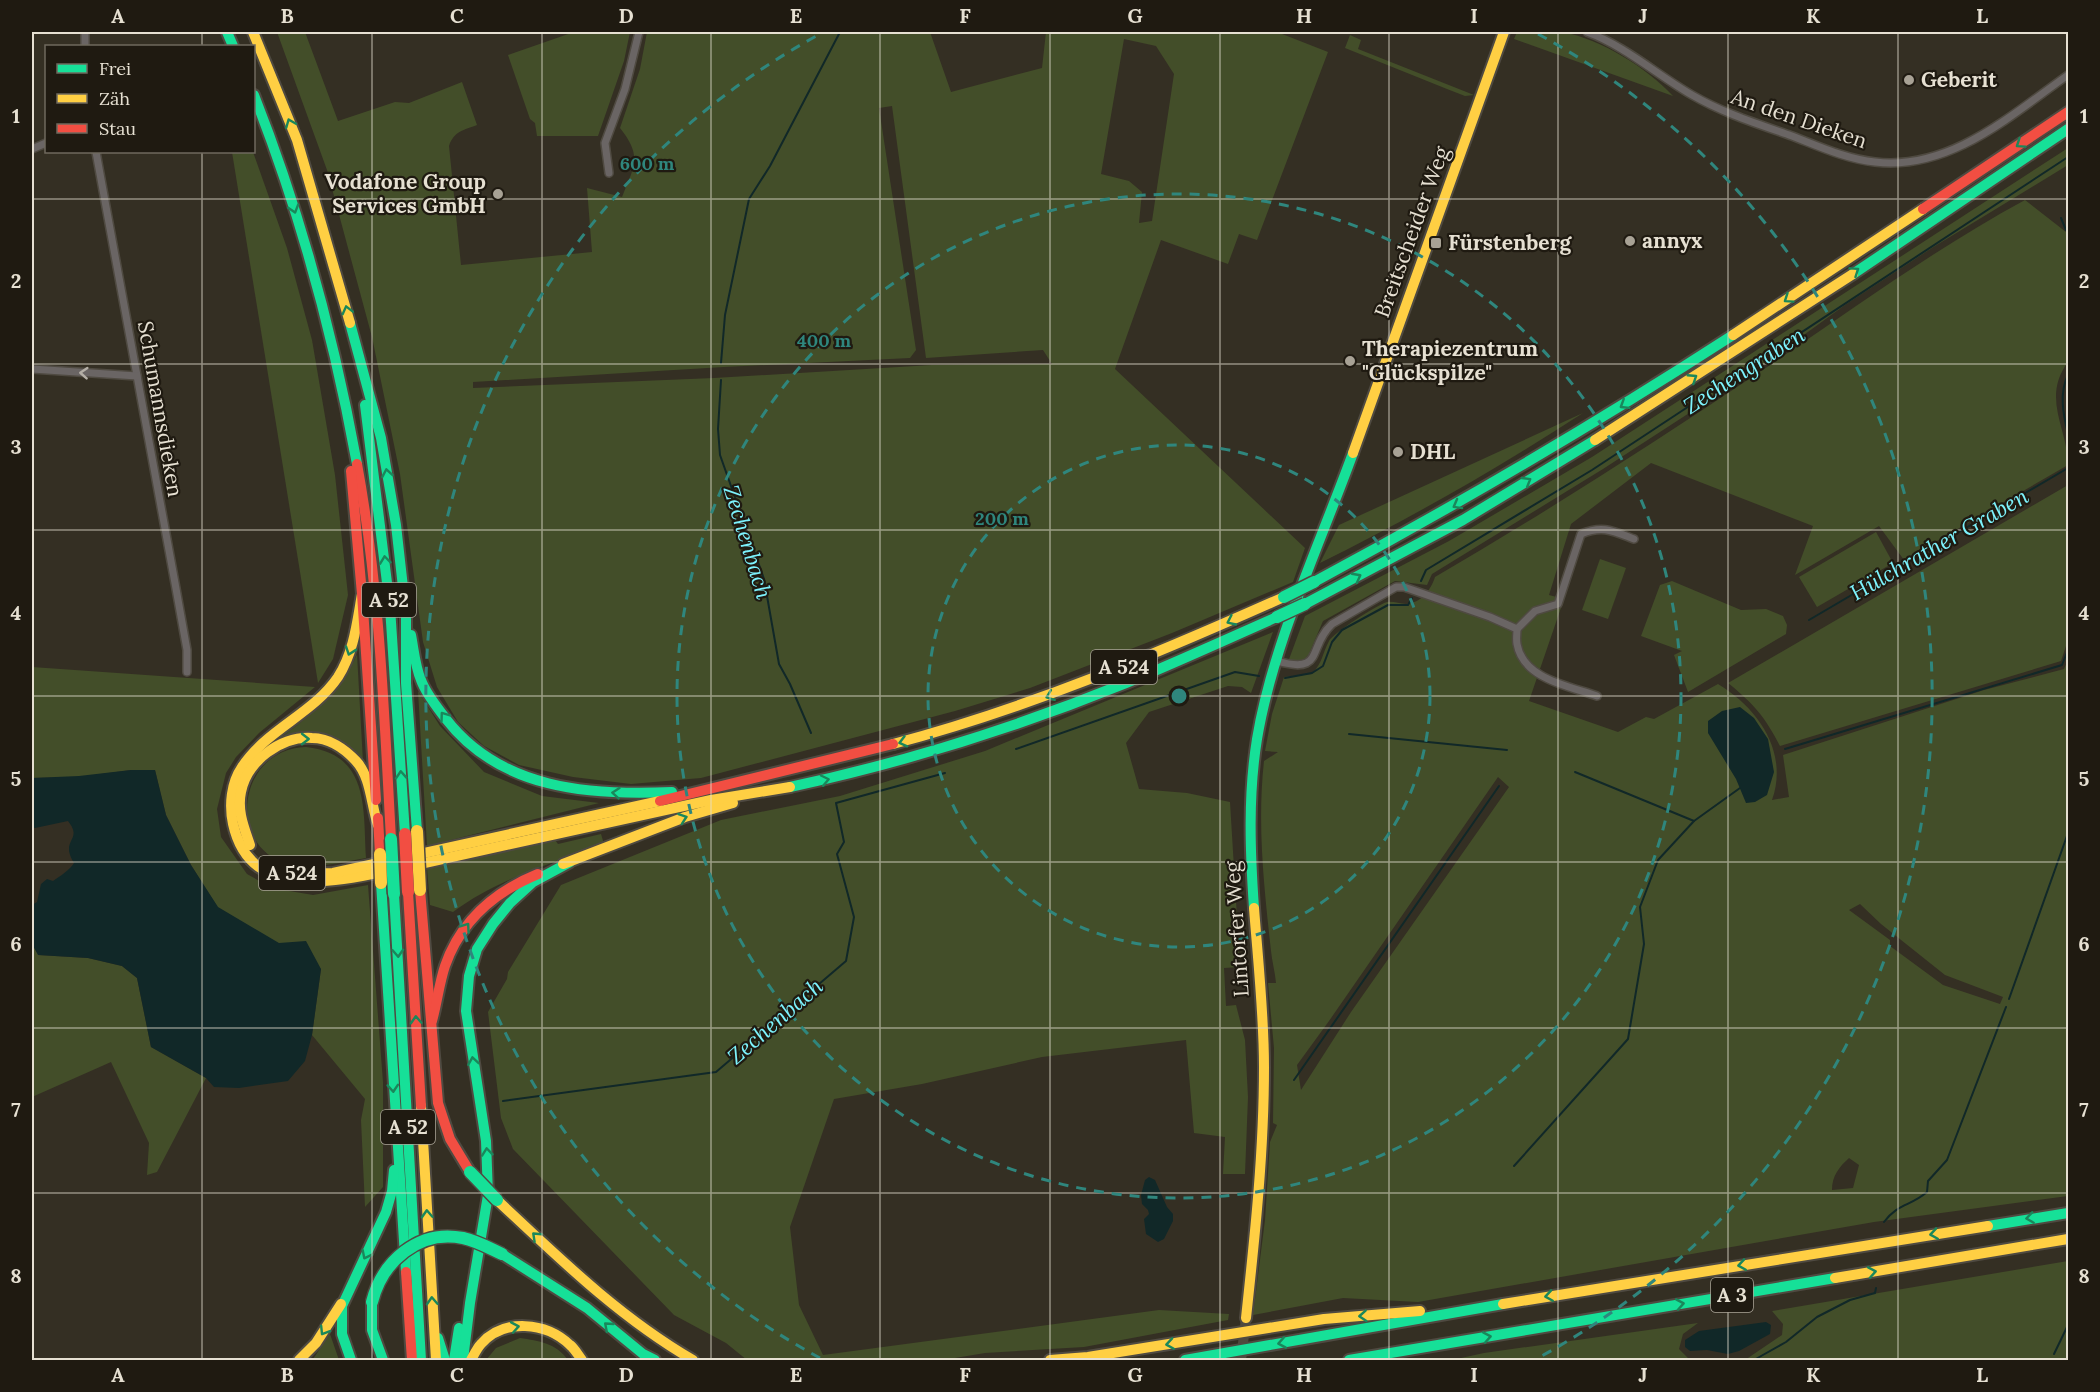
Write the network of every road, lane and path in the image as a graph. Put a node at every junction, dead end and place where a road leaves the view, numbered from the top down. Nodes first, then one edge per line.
1 (253, 32) edge
2 (639, 32) edge
3 (1504, 32) edge
4 (1587, 32) edge
5 (2068, 75) edge
6 (255, 98) edge
7 (2068, 112) edge
8 (2068, 129) edge
9 (96, 153) edge
10 (609, 173) dead end
11 (360, 367) junction
12 (32, 369) edge
13 (137, 376) junction
14 (344, 398) junction
15 (1634, 539) dead end
16 (1317, 546) joint
17 (362, 594) junction
18 (406, 614) junction
19 (1517, 629) junction
20 (1277, 661) junction
21 (188, 672) dead end
22 (1597, 696) dead end
23 (716, 788) junction
24 (768, 792) junction
25 (378, 825) junction
26 (411, 832) junction
27 (570, 862) junction
28 (414, 891) junction
29 (432, 1021) junction
30 (397, 1139) junction
31 (2068, 1213) edge
32 (2068, 1239) edge
33 (475, 1272) junction
34 (345, 1298) junction
35 (1484, 1307) junction
36 (1246, 1318) tunnel mouth
37 (434, 1328) junction
38 (299, 1360) edge
39 (351, 1360) edge
40 (383, 1360) edge
41 (412, 1360) edge
42 (421, 1360) edge
43 (436, 1360) edge
44 (445, 1360) edge
45 (454, 1360) edge
46 (464, 1360) edge
47 (471, 1360) edge
48 (582, 1360) edge
49 (655, 1360) edge
50 (693, 1360) edge
51 (1050, 1360) edge
52 (1185, 1360) edge
53 (1349, 1360) edge

11 -> 1 main road, A 52
2 - 10 street
3 - 16 main road, Breitscheider Weg
4 - 5 street, An den Dieken
6 -> 14 main road, A 52
7 -> 23 main road, A 524, bridge
24 -> 8 main road, A 524, bridge
9 - 13 street, Schumannsdieken
18 -> 11 main road
26 -> 11 main road, A 52
13 -> 12 street
13 - 21 street, Schumannsdieken
14 - 17 main road
14 -> 42 main road, A 52, bridge
15 - 19 street
16 - 20 main road, Lintorfer Weg
17 -> 24 main road, A 524
17 - 25 main road
23 -> 18 main road
18 - 26 main road
19 - 20 street
19 - 22 street
20 - 36 main road, Lintorfer Weg
23 -> 25 main road, A 524
27 -> 24 main road
25 -> 30 main road, bridge
26 - 28 main road, bridge
29 -> 27 main road
33 -> 27 main road
28 - 29 main road
37 -> 28 main road, A 52
50 -> 29 main road, bridge
30 -> 34 main road
30 - 41 main road
31 -> 35 main road, A 3
53 -> 32 main road, A 3
33 - 45 main road
33 - 46 main road
34 -> 38 main road
34 - 39 main road
35 -> 51 main road
35 -> 52 main road, A 3
37 - 43 main road, A 52
37 - 44 main road
49 -> 40 main road, bridge
47 -> 48 main road

